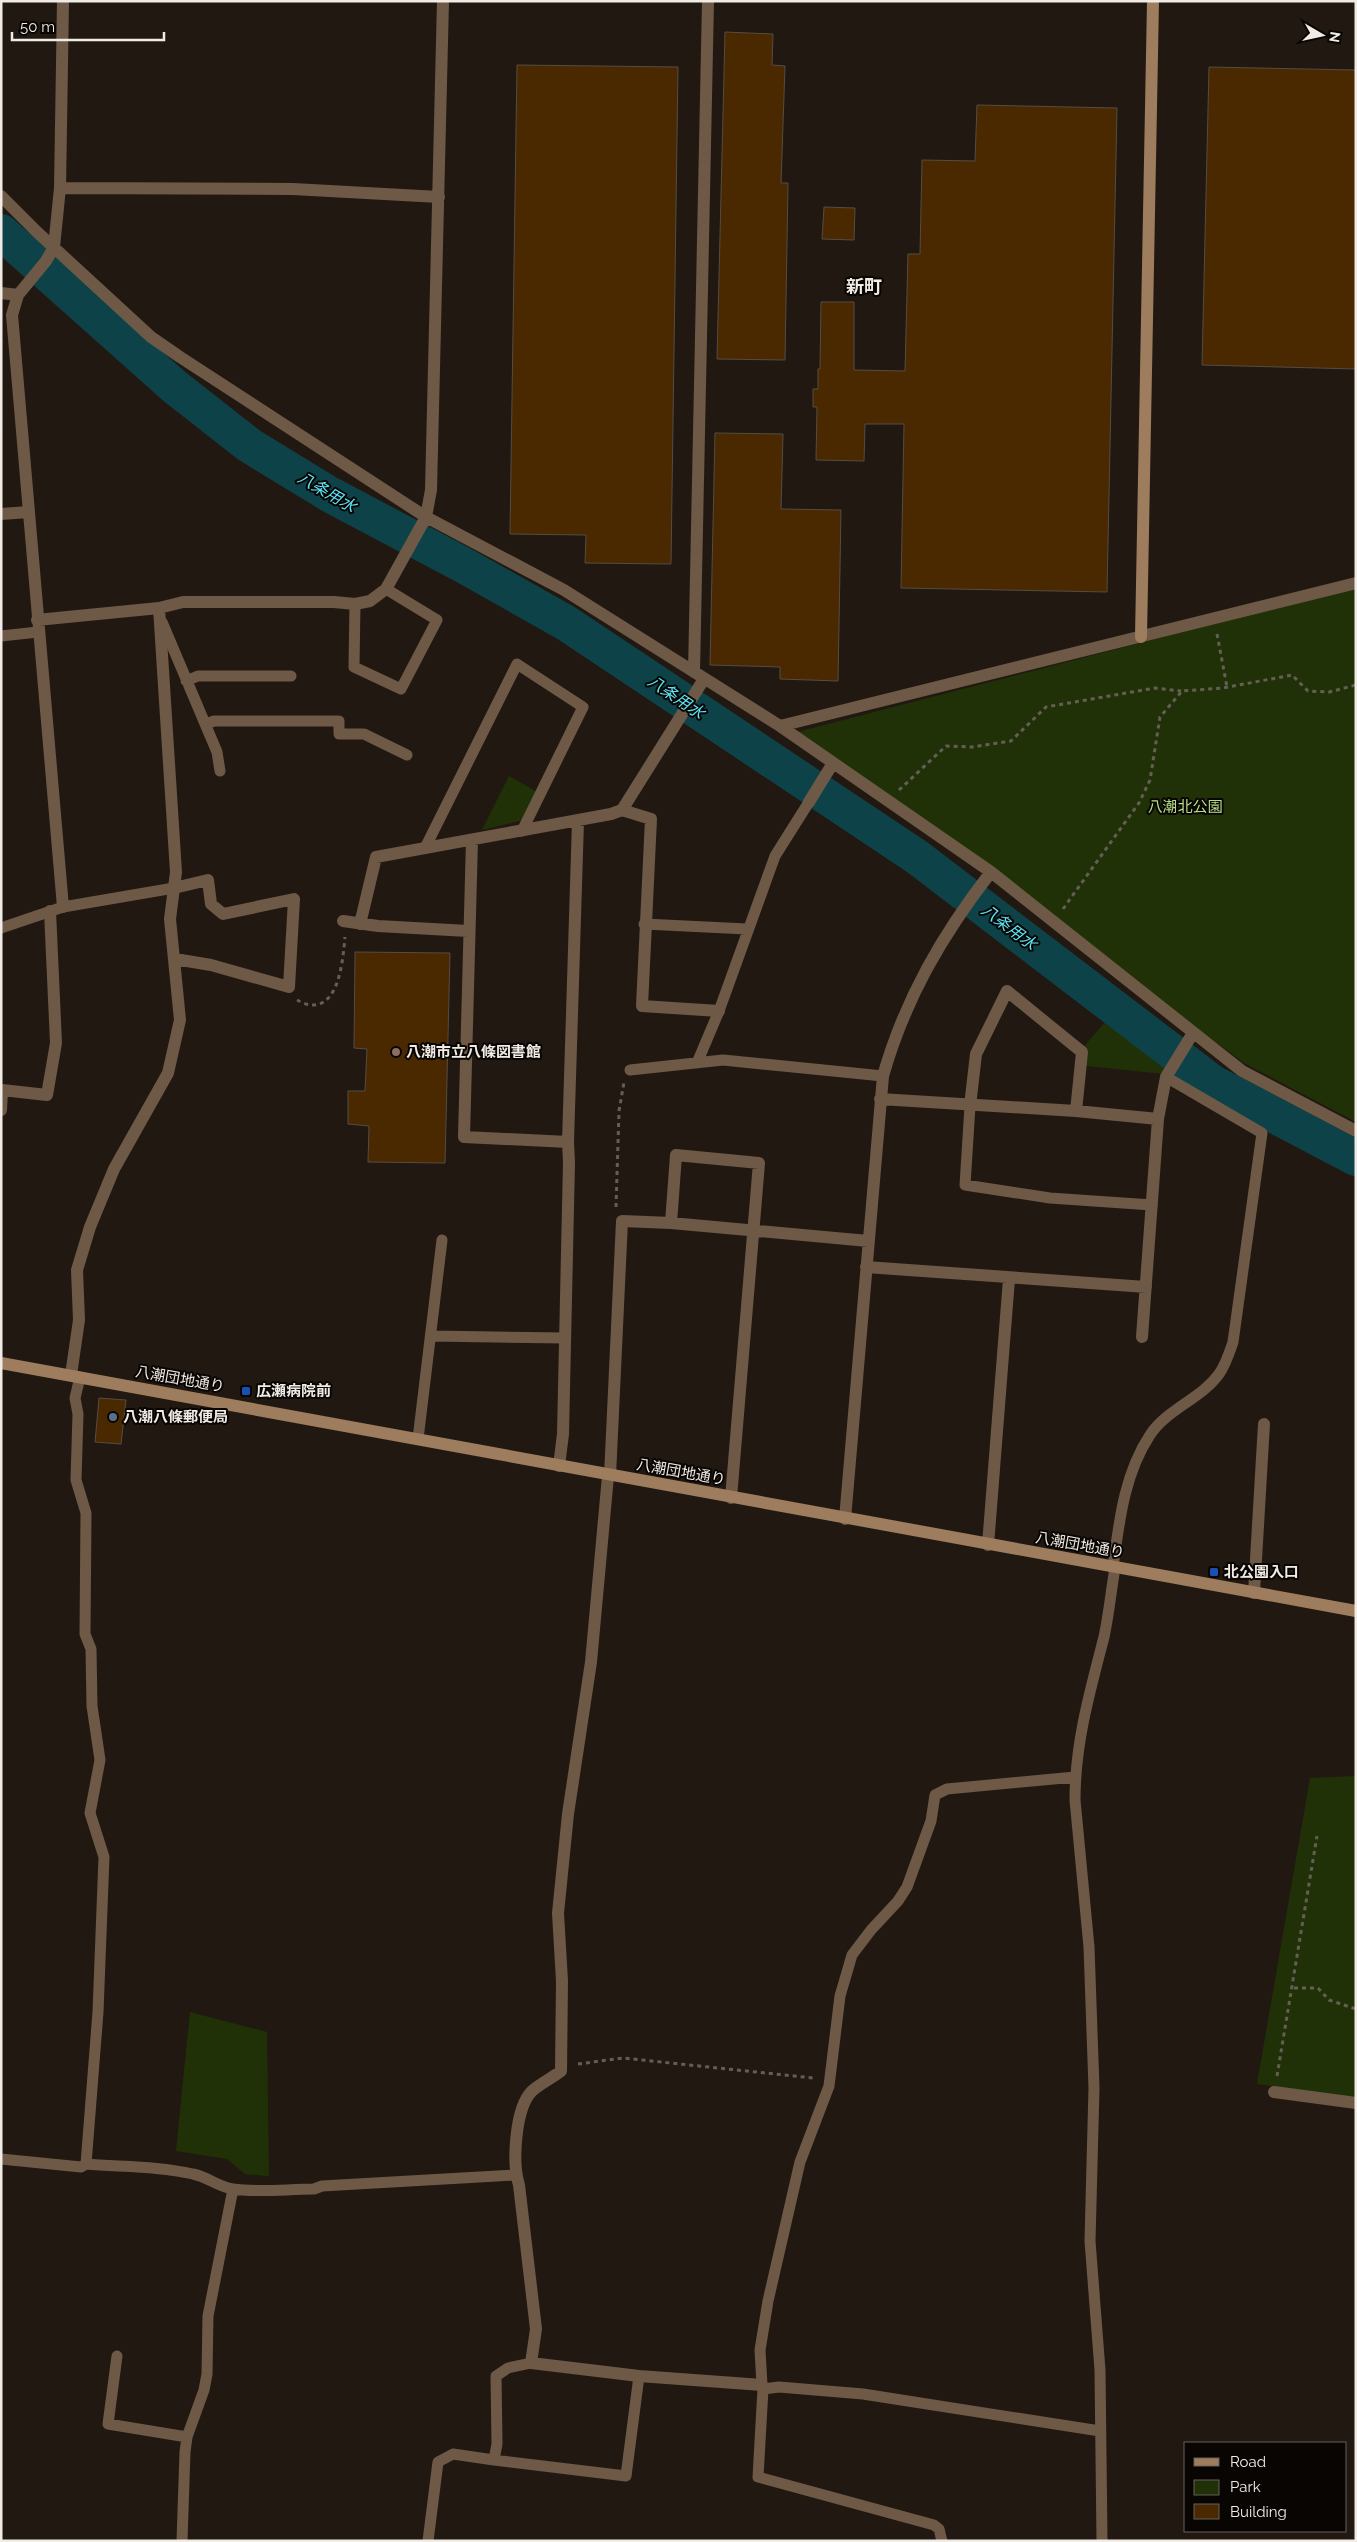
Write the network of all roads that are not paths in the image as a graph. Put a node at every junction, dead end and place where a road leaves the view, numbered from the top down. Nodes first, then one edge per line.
1 (63, 1) edge
2 (443, 1) edge
3 (708, 1) edge
4 (1153, 1) edge
5 (60, 188) junction
6 (1, 196) edge
7 (439, 197) junction
8 (54, 248) junction
9 (1, 293) edge
10 (18, 296) junction
11 (29, 512) junction
12 (1, 514) edge
13 (426, 517) junction
14 (1356, 583) edge
15 (386, 588) junction
16 (355, 604) junction
17 (158, 611) junction
18 (38, 626) junction
19 (1, 636) edge
20 (1141, 637) junction
21 (291, 676) dead end
22 (698, 680) junction
23 (186, 681) junction
24 (206, 724) junction
25 (780, 726) junction
26 (406, 755) dead end
27 (833, 763) junction
28 (220, 771) dead end
29 (809, 802) joint
30 (622, 810) junction
31 (578, 820) junction
32 (522, 830) junction
33 (472, 840) junction
34 (425, 848) junction
35 (991, 872) junction
36 (174, 888) junction
37 (64, 907) junction
38 (50, 911) junction
39 (345, 922) road end
40 (360, 924) junction
41 (644, 924) junction
42 (1, 928) edge
43 (747, 929) junction
44 (468, 931) junction
45 (175, 959) junction
46 (718, 1011) junction
47 (1193, 1033) junction
48 (697, 1063) junction
49 (630, 1070) road end
50 (882, 1076) junction
51 (1166, 1077) junction
52 (2, 1090) edge
53 (880, 1099) junction
54 (970, 1106) junction
55 (1, 1110) edge
56 (1076, 1111) junction
57 (1158, 1119) junction
58 (1356, 1131) edge
59 (568, 1142) junction
60 (1152, 1204) junction
61 (671, 1223) junction
62 (754, 1232) junction
63 (442, 1240) dead end
64 (868, 1241) junction
65 (866, 1267) junction
66 (1009, 1279) junction
67 (1146, 1287) junction
68 (432, 1336) junction
69 (1142, 1337) dead end
70 (564, 1338) junction
71 (1, 1363) edge
72 (75, 1376) junction
73 (1264, 1424) dead end
74 (418, 1439) junction
75 (559, 1466) junction
76 (609, 1476) junction
77 (731, 1498) junction
78 (845, 1519) junction
79 (988, 1545) junction
80 (1114, 1568) junction
81 (1254, 1593) junction
82 (1356, 1611) edge
83 (1075, 1777) junction
84 (1274, 2092) road end
85 (1356, 2102) edge
86 (1, 2159) edge
87 (86, 2164) junction
88 (515, 2175) junction
89 (233, 2189) junction
90 (117, 2356) dead end
91 (531, 2363) junction
92 (639, 2376) junction
93 (762, 2387) junction
94 (1100, 2431) junction
95 (187, 2437) junction
96 (494, 2460) junction
97 (182, 2541) edge
98 (428, 2541) edge
99 (942, 2541) edge
100 (1102, 2541) edge

1 - 5 street
2 - 7 street
3 - 22 street
4 - 20 street
5 - 7 street
5 - 8 street
6 - 8 street
7 - 13 street
8 - 10 street
8 - 13 street
9 - 10 street
10 - 11 street
11 - 12 street
11 - 18 street
13 - 15 street
13 - 22 street
14 - 20 street
15 - 16 street
15 - 16 lane
16 - 17 street
17 - 18 street
17 - 23 lane
17 - 36 street
18 - 19 lane
18 - 37 street
20 - 25 street
21 - 23 lane
22 - 25 street
22 - 30 street
23 - 24 lane
24 - 26 lane
24 - 28 lane
25 - 27 street
27 - 29 street
27 - 35 street
29 - 43 lane
30 - 31 street
30 - 41 street
31 - 32 street
31 - 59 street
32 - 33 street
32 - 34 lane
33 - 34 street
33 - 44 street
34 - 40 street
35 - 47 street
35 - 50 street
36 - 37 lane
36 - 45 street
36 - 45 street
37 - 38 lane
38 - 42 lane
38 - 52 street
39 - 40 street
40 - 44 street
41 - 43 lane
41 - 46 street
43 - 46 lane
44 - 59 street
45 - 72 street
46 - 48 lane
47 - 51 street
47 - 58 street
48 - 49 lane
48 - 50 lane
50 - 53 street
51 - 57 street
51 - 80 lane
52 - 55 street
53 - 54 street
53 - 64 street
54 - 56 street
54 - 56 street
54 - 60 lane
56 - 57 street
57 - 60 street
59 - 70 street
60 - 67 street
61 - 62 street
61 - 62 street
61 - 76 street
62 - 64 street
62 - 77 street
63 - 68 lane
64 - 65 street
65 - 66 street
65 - 78 street
66 - 67 street
66 - 79 street
67 - 69 street
68 - 70 lane
68 - 74 lane
70 - 75 street
71 - 72 street, 八潮団地通り
72 - 74 street, 八潮団地通り
72 - 87 lane
73 - 81 street
74 - 75 street, 八潮団地通り
75 - 76 street, 八潮団地通り
76 - 77 street, 八潮団地通り
76 - 88 street
77 - 78 street, 八潮団地通り
78 - 79 street, 八潮団地通り
79 - 80 street, 八潮団地通り
80 - 81 street, 八潮団地通り
80 - 83 lane
81 - 82 street, 八潮団地通り
83 - 93 lane
83 - 94 lane
84 - 85 street
86 - 87 lane
87 - 89 lane
88 - 89 lane
88 - 91 street
89 - 95 lane
90 - 95 lane
91 - 92 street
91 - 96 lane
92 - 93 street
92 - 96 lane
93 - 94 lane
93 - 99 lane
94 - 100 lane
95 - 97 lane
96 - 98 lane

